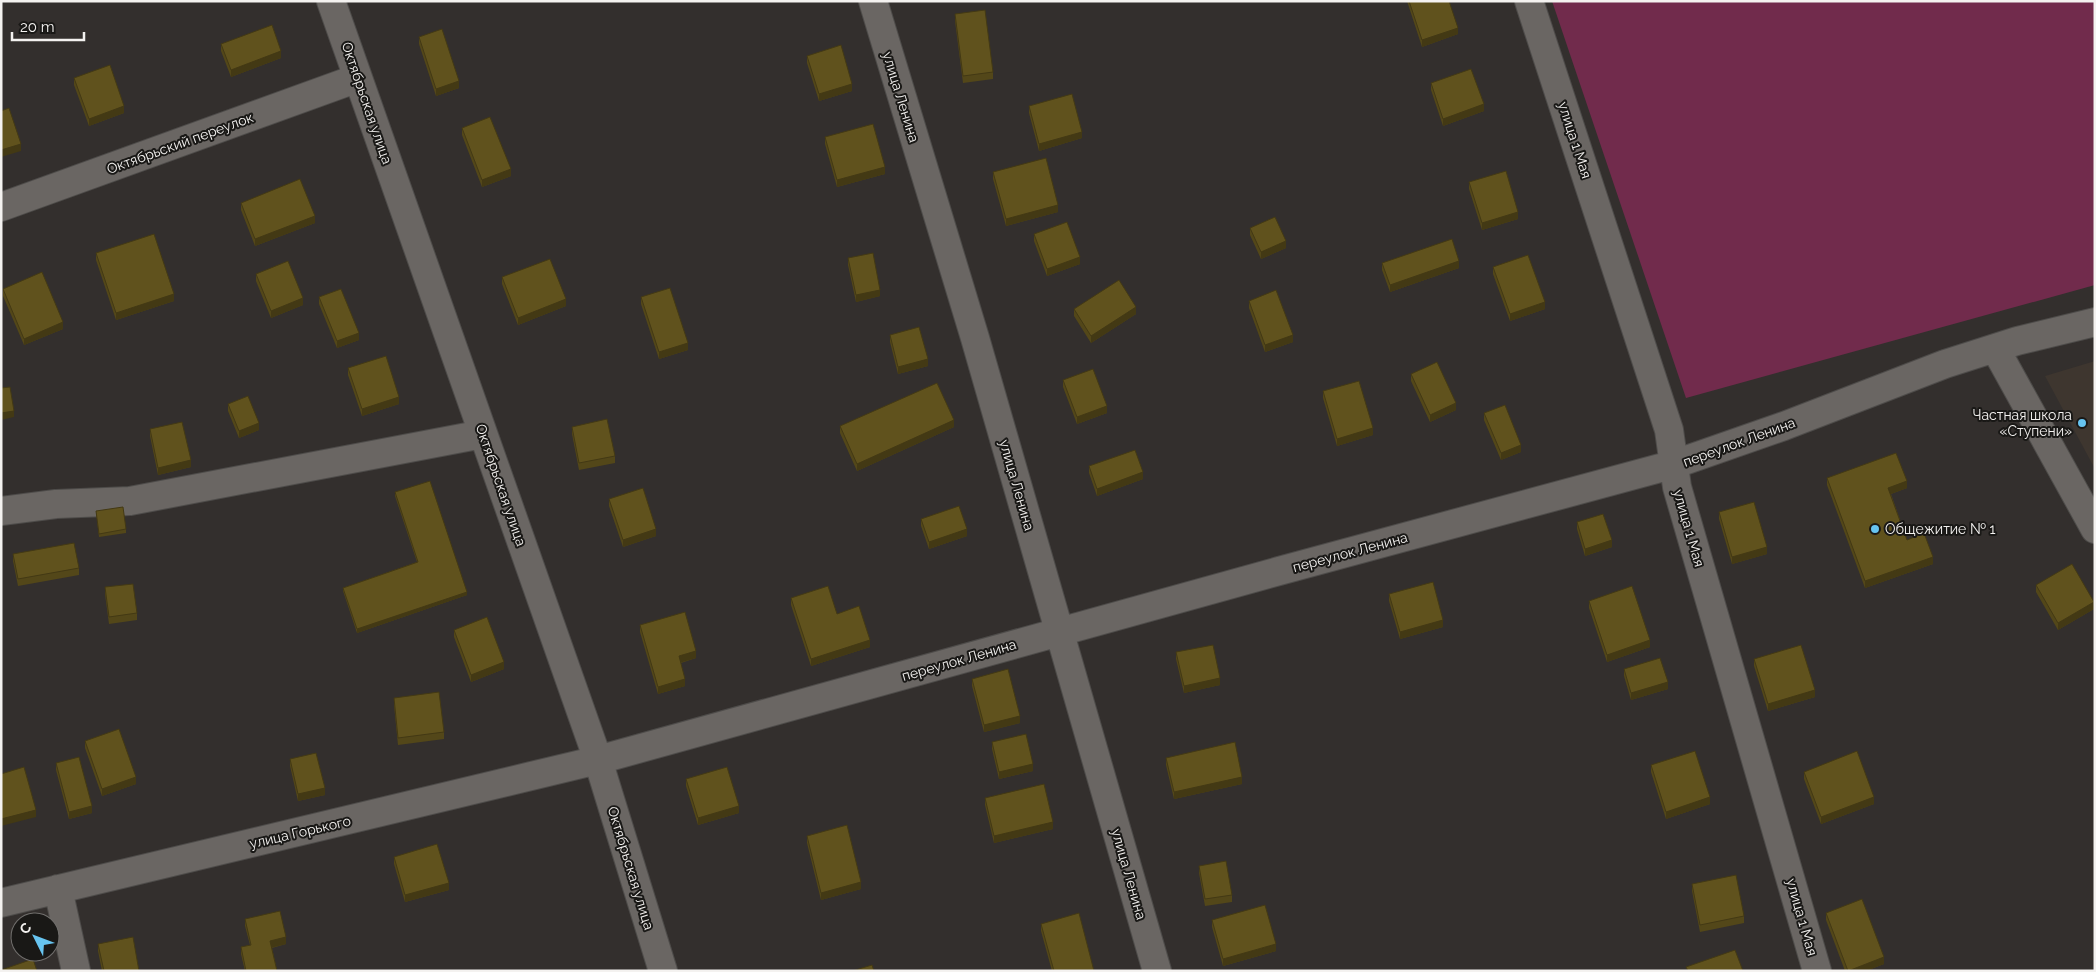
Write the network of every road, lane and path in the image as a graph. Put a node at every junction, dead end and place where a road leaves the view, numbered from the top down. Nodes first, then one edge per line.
1 (331, 1) edge
2 (872, 1) edge
3 (1529, 1) edge
4 (358, 78) junction
5 (1, 207) edge
6 (2095, 322) edge
7 (1996, 348) junction
8 (483, 434) junction
9 (1675, 464) junction
10 (1, 511) edge
11 (2095, 529) edge
12 (1060, 632) junction
13 (598, 760) junction
14 (58, 889) junction
15 (1, 902) edge
16 (76, 971) edge
17 (663, 971) edge
18 (1157, 971) edge
19 (1817, 971) edge

1 - 4 street, Октябрьская улица
2 - 12 street, улица Ленина
3 - 9 street, улица 1 Мая
4 - 5 street, Октябрьский переулок
4 - 8 street, Октябрьская улица
6 - 7 street, переулок Ленина
7 - 9 street, переулок Ленина
7 - 11 street
8 - 10 street
8 - 13 street, Октябрьская улица
9 - 12 street, переулок Ленина
9 - 19 street, улица 1 Мая
12 - 13 street, переулок Ленина
12 - 18 street, улица Ленина
13 - 14 street, улица Горького
13 - 17 street, Октябрьская улица
14 - 15 street, улица Горького
14 - 16 street

